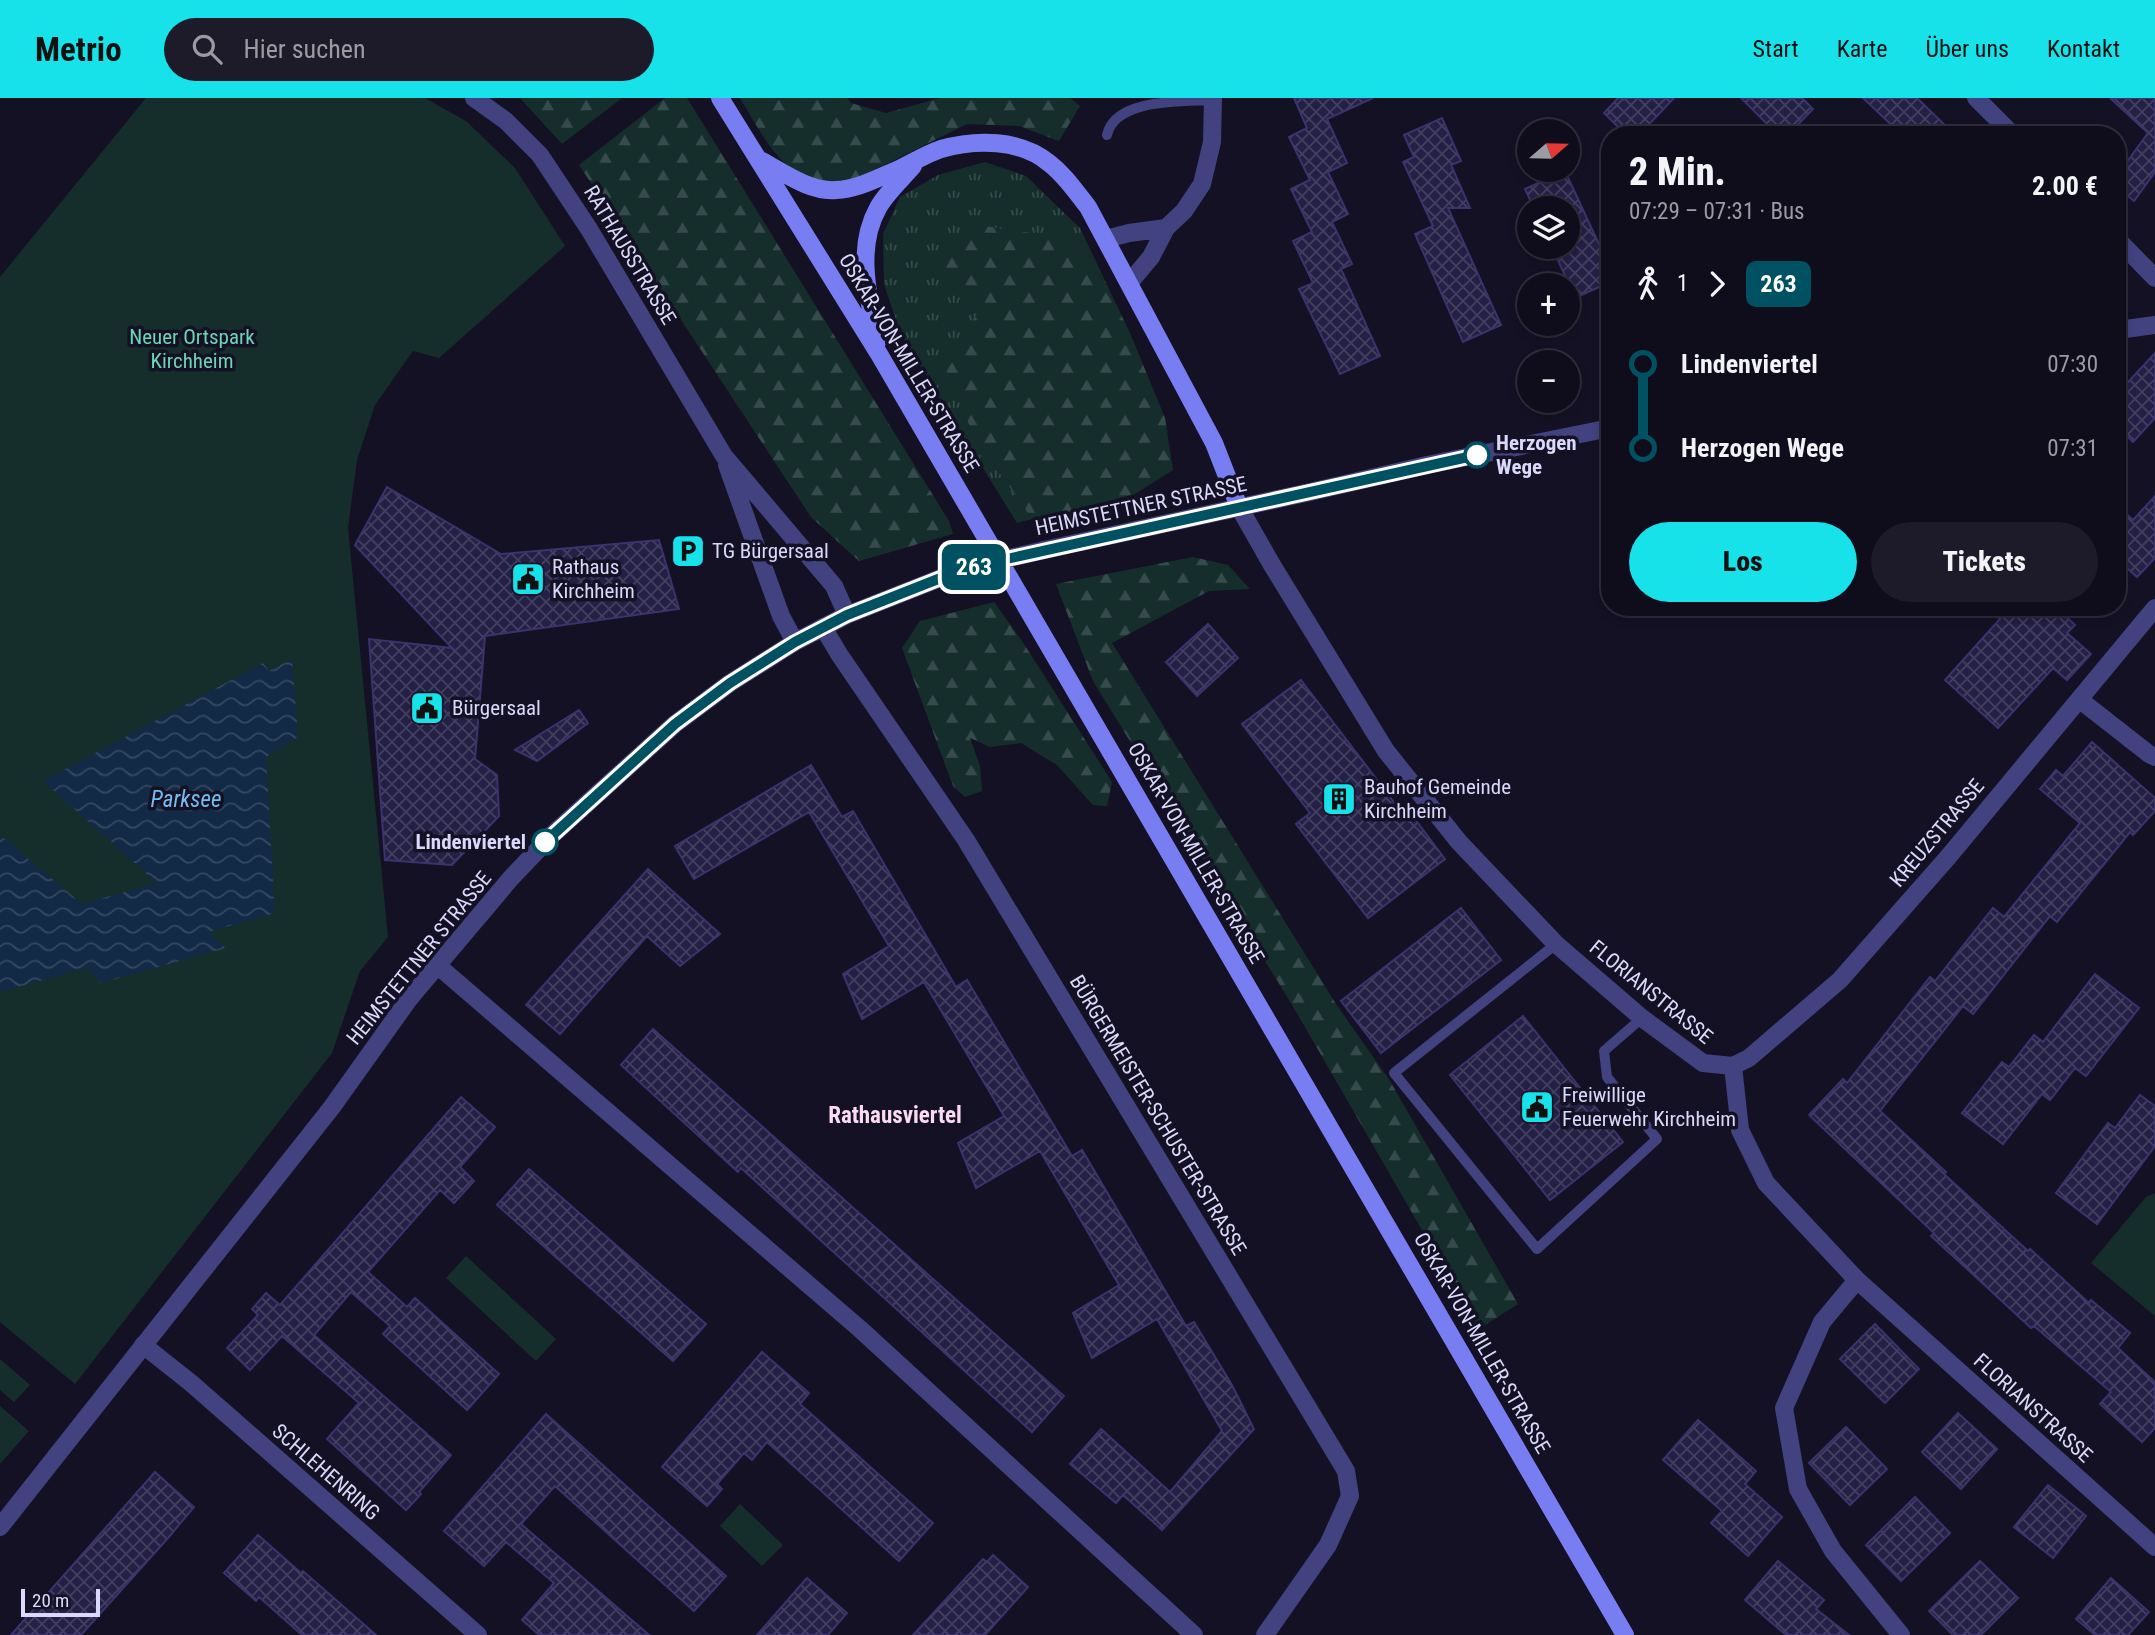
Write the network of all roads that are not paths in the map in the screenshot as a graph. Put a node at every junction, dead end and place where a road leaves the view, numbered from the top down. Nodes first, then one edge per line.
1 (474, 98) edge
2 (720, 98) edge
3 (1976, 98) edge
4 (1213, 99) edge
5 (2004, 126) edge
6 (1107, 135) dead end
7 (759, 159) junction
8 (918, 161) junction
9 (1166, 228) junction
10 (1106, 239) junction
11 (2126, 248) edge
12 (2155, 278) edge
13 (1130, 282) junction
14 (2155, 325) edge
15 (2126, 330) edge
16 (879, 354) junction
17 (1601, 430) edge
18 (724, 456) junction
19 (1239, 507) junction
20 (2155, 608) edge
21 (847, 615) junction
22 (823, 627) junction
23 (795, 642) junction
24 (2080, 700) junction
25 (2155, 757) edge
26 (1556, 944) junction
27 (437, 965) junction
28 (1642, 1018) junction
29 (1733, 1066) junction
30 (1857, 1280) junction
31 (143, 1345) junction
32 (0, 1527) edge
33 (2155, 1547) edge
34 (478, 1635) edge
35 (1194, 1635) edge
36 (1265, 1635) edge
37 (1625, 1635) edge
38 (1901, 1635) edge

1 - 18 street, RATHAUSSTRASSE
2 - 7 main road, OSKAR-VON-MILLER-STRASSE
3 - 5 street
4 - 6 lane
4 - 9 street
7 - 8 main road
7 - 16 main road, OSKAR-VON-MILLER-STRASSE
8 - 10 main road
8 - 16 main road
9 - 10 street
9 - 13 street
10 - 13 main road
11 - 12 street
13 - 19 main road
14 - 15 street
16 - 37 main road, OSKAR-VON-MILLER-STRASSE
17 - 19 street, HEIMSTETTNER STRASSE
18 - 21 street, RATHAUSSTRASSE
18 - 23 street, RATHAUSSTRASSE
19 - 21 street, HEIMSTETTNER STRASSE, bridge
19 - 26 street, FLORIANSTRASSE
20 - 24 street, KREUZSTRASSE
21 - 22 street, HEIMSTETTNER STRASSE
22 - 23 street, HEIMSTETTNER STRASSE
22 - 36 street, BÜRGERMEISTER-SCHUSTER-STRASSE
23 - 27 street, HEIMSTETTNER STRASSE
24 - 25 street
24 - 29 street, KREUZSTRASSE
26 - 28 street, FLORIANSTRASSE
26 - 28 lane
27 - 31 street, HEIMSTETTNER STRASSE
27 - 35 street
28 - 29 street, FLORIANSTRASSE
29 - 30 street, FLORIANSTRASSE
30 - 33 street, FLORIANSTRASSE
30 - 38 street
31 - 32 street, HEIMSTETTNER STRASSE
31 - 34 street, SCHLEHENRING

